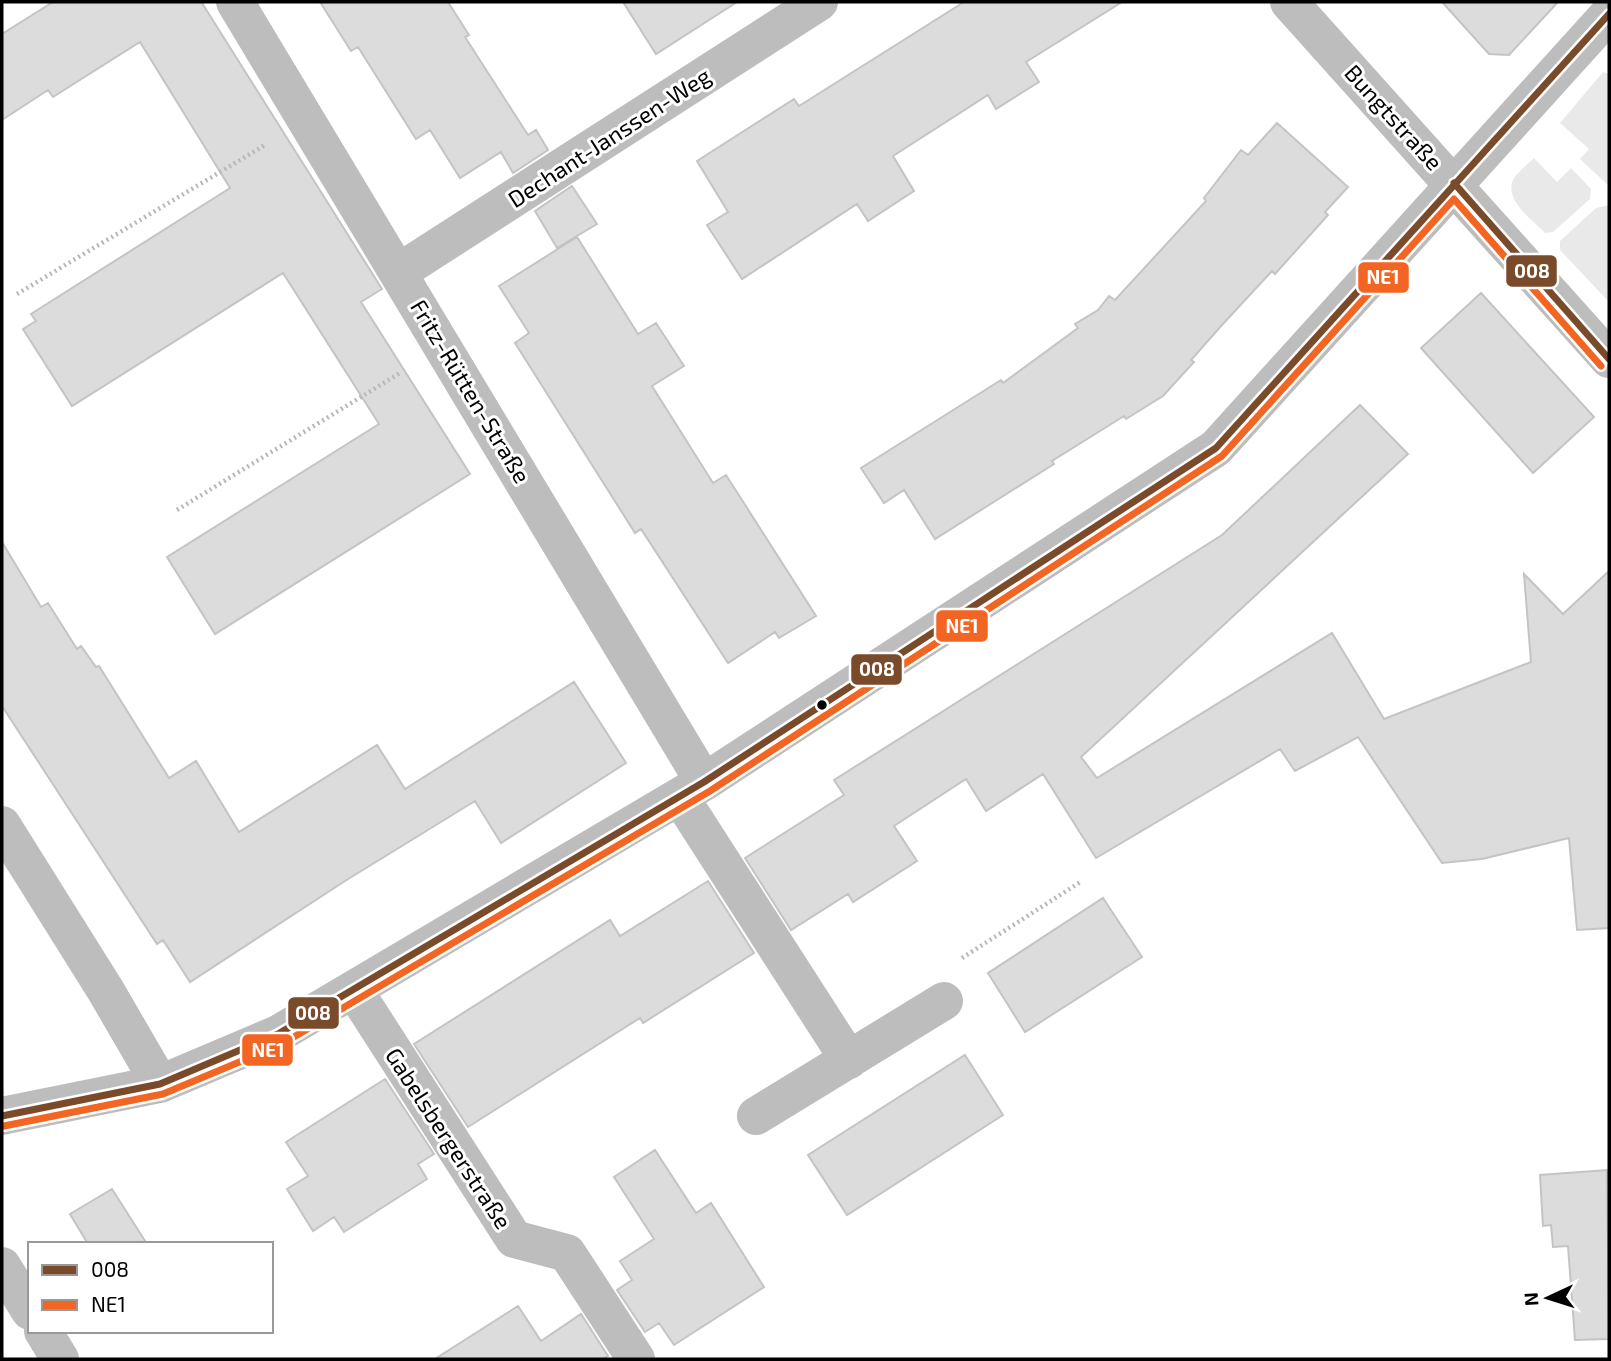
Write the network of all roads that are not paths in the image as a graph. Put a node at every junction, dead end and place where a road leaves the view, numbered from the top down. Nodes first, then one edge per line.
1 (235, 2) edge
2 (819, 2) edge
3 (1289, 2) edge
4 (1609, 14) edge
5 (1454, 183) junction
6 (399, 272) junction
7 (1609, 359) edge
8 (692, 789) junction
9 (2, 825) edge
10 (354, 990) junction
11 (944, 1000) road end
12 (849, 1060) junction
13 (160, 1084) junction
14 (2, 1116) edge
15 (755, 1116) dead end
16 (2, 1266) edge
17 (28, 1308) edge
18 (44, 1333) edge
19 (60, 1359) edge
20 (636, 1359) edge

1 - 6 street, Fritz-Rütten-Straße
2 - 6 street, Dechant-Janssen-Weg
3 - 5 street, Bungtstraße
4 - 5 street
5 - 7 street, Bungtstraße
5 - 8 street
6 - 8 street, Fritz-Rütten-Straße
8 - 10 street
8 - 12 street
9 - 13 street
10 - 13 street
10 - 20 street, Gabelsbergerstraße
11 - 12 street
12 - 15 street
13 - 14 street
16 - 17 street
18 - 19 street

